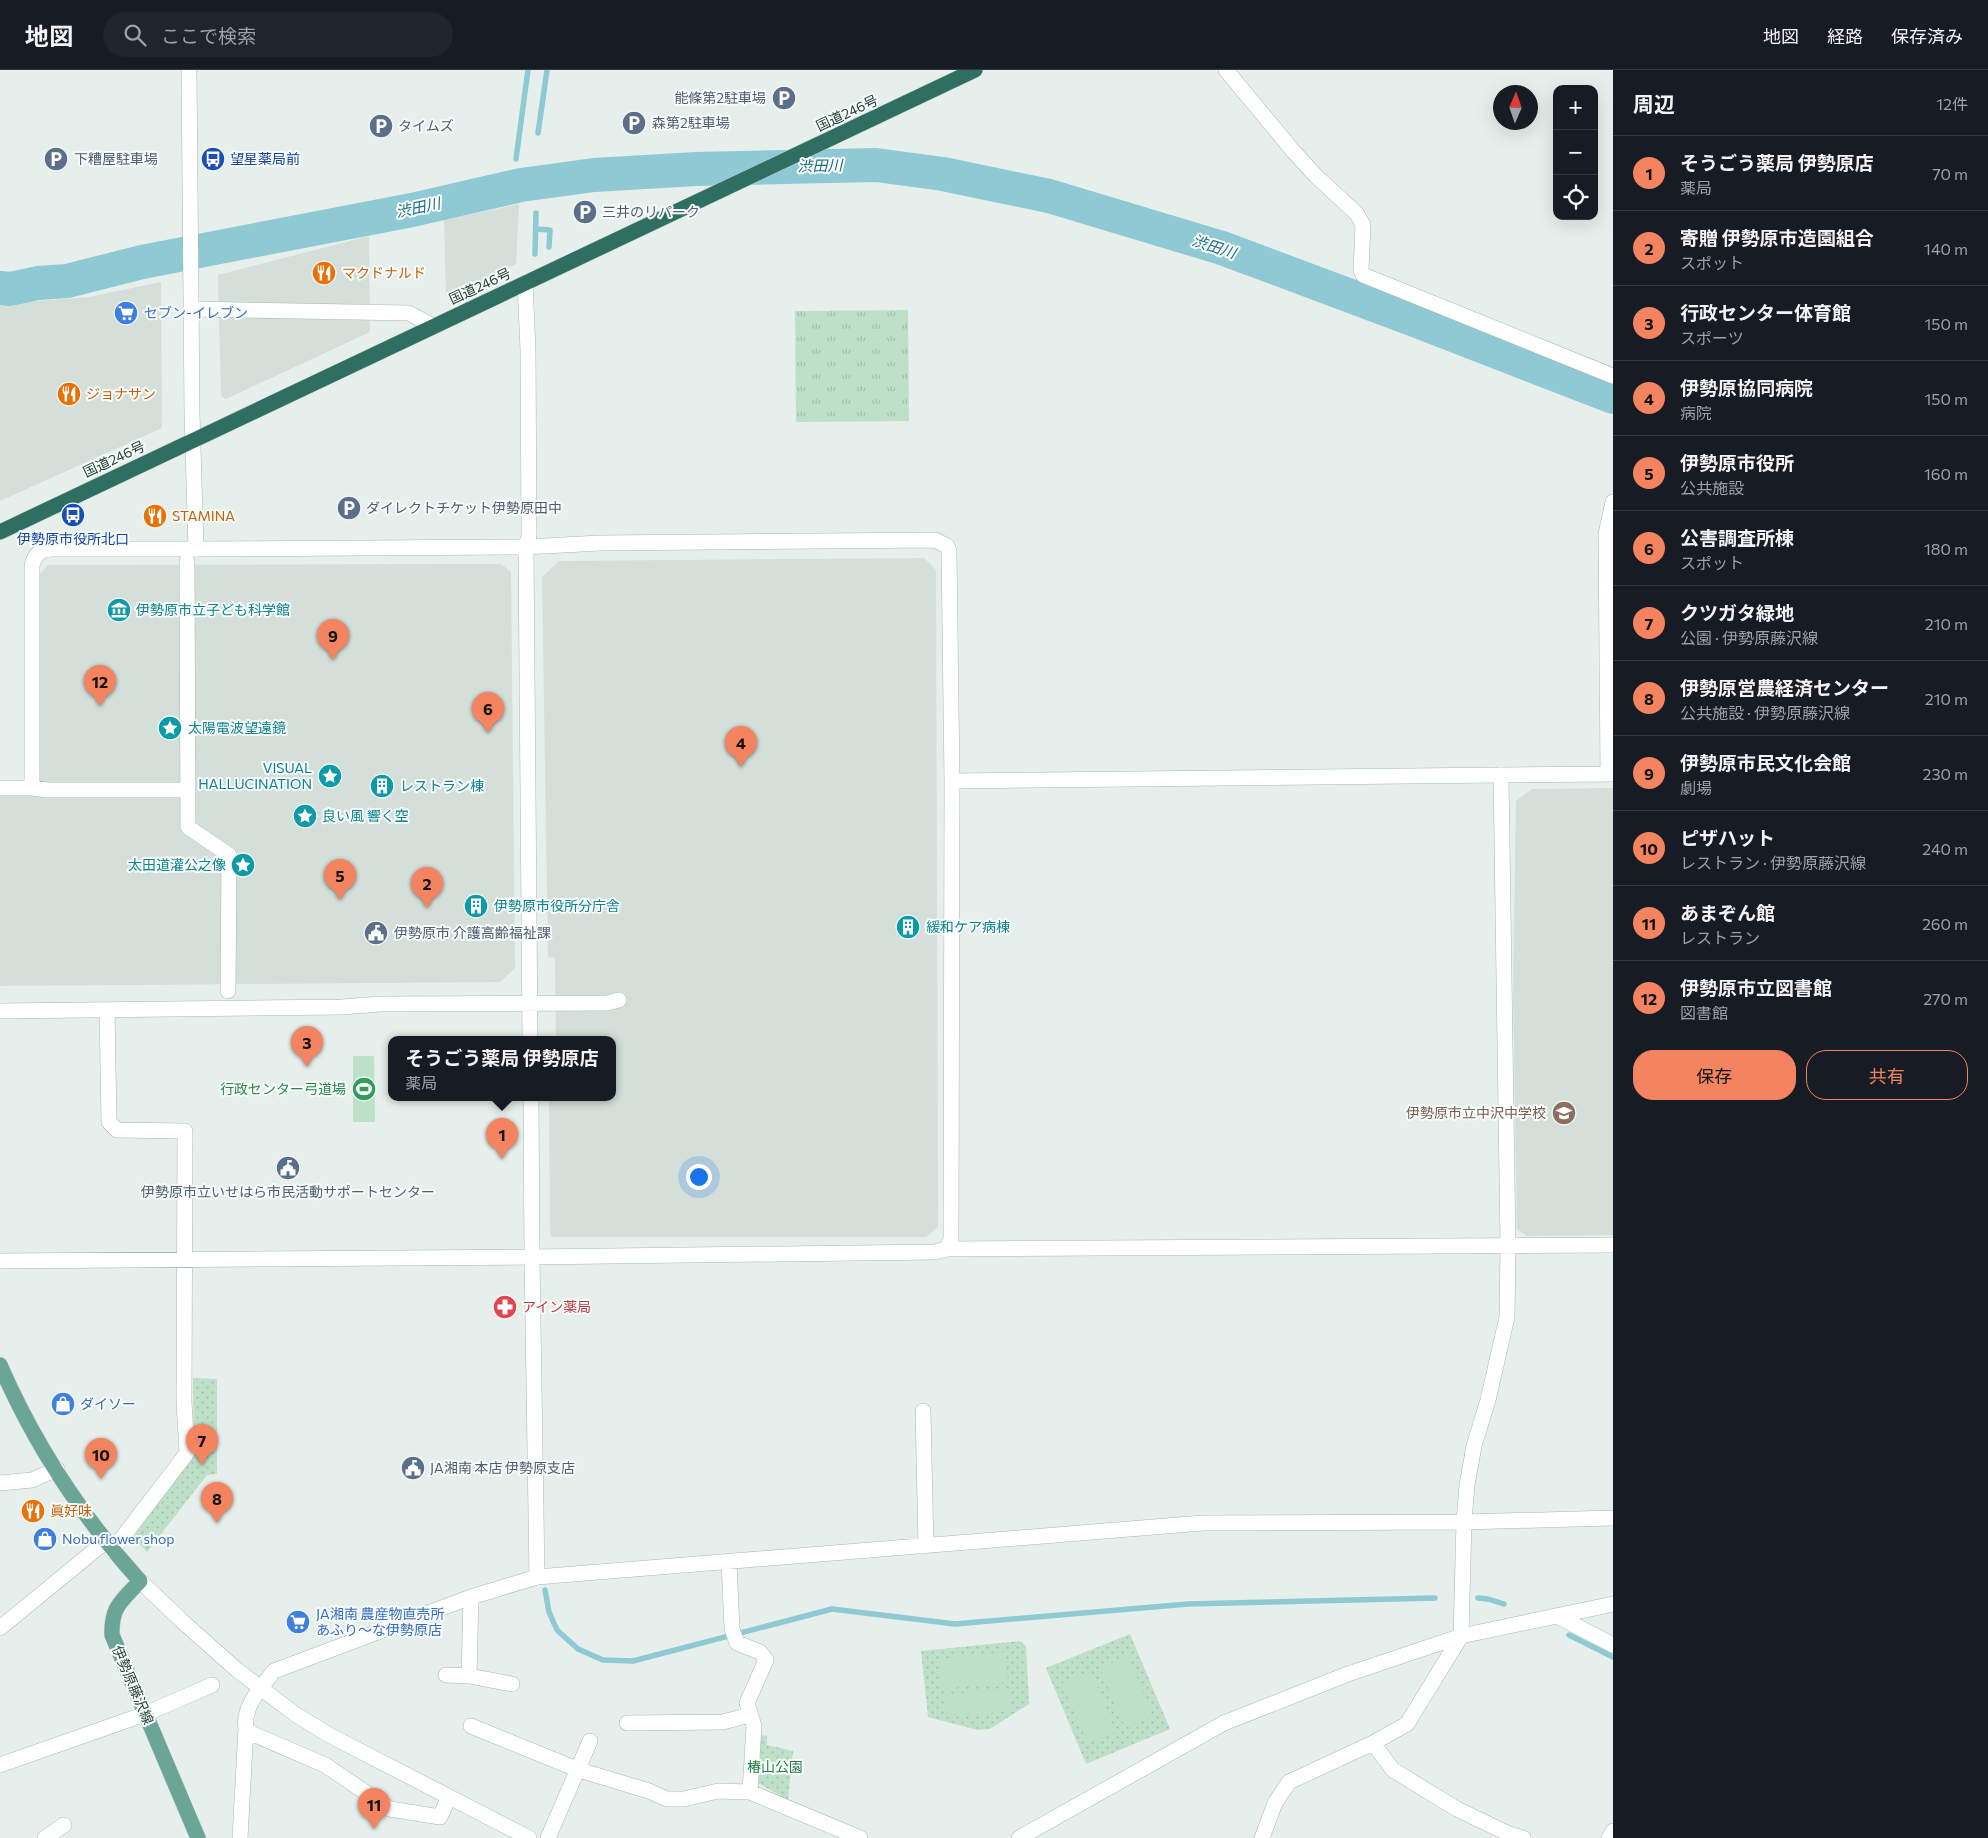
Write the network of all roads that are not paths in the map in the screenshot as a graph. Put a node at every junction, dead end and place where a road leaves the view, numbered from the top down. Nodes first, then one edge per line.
1 (189, 70) edge
2 (975, 70) edge
3 (1226, 70) edge
4 (525, 282) junction
5 (192, 309) junction
6 (433, 326) junction
7 (1613, 376) edge
8 (193, 442) junction
9 (1613, 502) edge
10 (0, 532) edge
11 (526, 547) junction
12 (192, 555) junction
13 (1610, 774) edge
14 (1501, 776) junction
15 (952, 781) junction
16 (0, 788) edge
17 (32, 788) junction
18 (187, 790) junction
19 (228, 991) dead end
20 (619, 1000) dead end
21 (530, 1004) junction
22 (107, 1010) junction
23 (0, 1011) edge
24 (530, 1036) edge
25 (531, 1101) edge
26 (1613, 1245) edge
27 (1508, 1246) junction
28 (946, 1249) junction
29 (532, 1257) junction
30 (186, 1260) junction
31 (0, 1261) edge
32 (0, 1365) edge
33 (924, 1412) dead end
34 (56, 1469) junction
35 (0, 1483) edge
36 (1613, 1518) edge
37 (1464, 1522) junction
38 (109, 1546) junction
39 (926, 1546) junction
40 (729, 1562) junction
41 (538, 1577) junction
42 (140, 1582) junction
43 (471, 1597) junction
44 (1613, 1604) edge
45 (1557, 1616) junction
46 (0, 1628) edge
47 (1461, 1636) junction
48 (1613, 1645) edge
49 (446, 1674) dead end
50 (469, 1676) junction
51 (512, 1684) dead end
52 (212, 1685) dead end
53 (260, 1689) junction
54 (145, 1714) junction
55 (750, 1715) junction
56 (628, 1723) dead end
57 (471, 1726) dead end
58 (246, 1728) junction
59 (590, 1741) dead end
60 (1373, 1743) junction
61 (0, 1765) edge
62 (579, 1770) junction
63 (750, 1792) junction
64 (450, 1797) junction
65 (64, 1825) dead end
66 (1613, 1831) edge
67 (45, 1838) edge
68 (198, 1838) edge
69 (240, 1838) edge
70 (529, 1838) edge
71 (548, 1838) edge
72 (860, 1838) edge
73 (1020, 1838) edge
74 (1262, 1838) edge
75 (1523, 1838) edge
76 (1608, 1838) edge

1 - 5 street
2 - 4 highway, 国道246号
3 - 7 street
4 - 6 highway, 国道246号
4 - 11 street
5 - 6 street
5 - 8 street
6 - 8 highway, 国道246号
8 - 10 highway, 国道246号
8 - 12 street
9 - 13 street
11 - 12 street
11 - 15 street
11 - 21 street
12 - 17 street
12 - 18 street
13 - 14 street
14 - 15 street
14 - 27 street
15 - 28 street
16 - 17 street
17 - 18 street
18 - 19 street
20 - 21 street
21 - 22 street
21 - 24 street
22 - 23 street
22 - 30 street
25 - 29 street
26 - 27 street
27 - 28 street
27 - 37 street
28 - 29 street
29 - 30 street
29 - 41 street
30 - 31 street
30 - 38 street
32 - 34 main road
33 - 39 street
34 - 35 street
34 - 38 main road
36 - 37 street
37 - 39 street
37 - 47 street
38 - 42 main road
38 - 46 street
39 - 40 street
40 - 41 street
40 - 55 street
41 - 43 street
42 - 53 street
42 - 54 main road, 伊勢原藤沢線
43 - 50 street
43 - 53 street
44 - 45 street
45 - 47 street
45 - 48 street
47 - 60 street
47 - 73 street
49 - 50 street
50 - 51 street
52 - 54 street
53 - 58 street
53 - 64 street
54 - 61 street
54 - 68 main road, 伊勢原藤沢線
55 - 56 street
55 - 63 street
57 - 62 street
58 - 64 street
58 - 69 street
59 - 62 street
60 - 74 street
60 - 75 street
62 - 63 street
62 - 71 street
63 - 72 street
64 - 70 street
65 - 67 street
66 - 76 street

